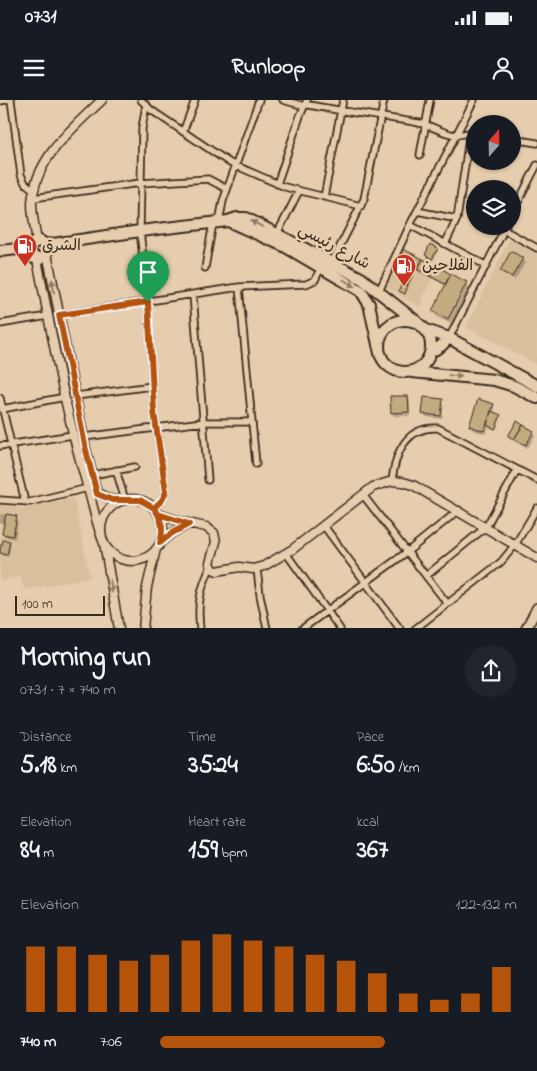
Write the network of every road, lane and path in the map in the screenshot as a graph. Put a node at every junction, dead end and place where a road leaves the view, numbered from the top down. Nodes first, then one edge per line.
1 (102, 100) edge
2 (141, 100) edge
3 (195, 100) edge
4 (259, 100) edge
5 (283, 100) edge
6 (343, 100) edge
7 (384, 100) edge
8 (430, 100) edge
9 (474, 100) edge
10 (0, 101) edge
11 (11, 101) edge
12 (305, 103) edge
13 (146, 105) junction
14 (341, 112) junction
15 (381, 116) junction
16 (425, 124) junction
17 (183, 132) junction
18 (466, 134) edge
19 (456, 135) junction
20 (521, 140) edge
21 (537, 143) edge
22 (420, 155) dead end
23 (537, 165) edge
24 (236, 166) junction
25 (466, 170) edge
26 (529, 181) junction
27 (537, 182) edge
28 (140, 183) junction
29 (277, 184) junction
30 (227, 189) junction
31 (299, 191) junction
32 (34, 194) junction
33 (324, 197) junction
34 (521, 197) edge
35 (361, 206) junction
36 (417, 211) junction
37 (458, 219) junction
38 (220, 222) junction
39 (410, 225) junction
40 (140, 231) junction
41 (277, 234) junction
42 (502, 235) edge
43 (516, 235) edge
44 (445, 244) junction
45 (537, 248) edge
46 (38, 250) junction
47 (0, 252) edge
48 (0, 256) edge
49 (332, 262) junction
50 (487, 266) junction
51 (321, 267) junction
52 (205, 268) dead end
53 (239, 287) junction
54 (379, 291) junction
55 (193, 295) junction
56 (148, 302) junction
57 (59, 315) junction
58 (48, 316) junction
59 (417, 322) junction
60 (0, 324) edge
61 (426, 330) junction
62 (449, 338) junction
63 (379, 349) junction
64 (431, 352) junction
65 (406, 372) junction
66 (152, 386) junction
67 (537, 386) edge
68 (76, 396) junction
69 (64, 397) junction
70 (0, 398) edge
71 (537, 398) edge
72 (2, 409) junction
73 (203, 422) junction
74 (252, 422) junction
75 (156, 427) junction
76 (73, 434) junction
77 (84, 436) junction
78 (11, 445) junction
79 (0, 446) edge
80 (256, 464) dead end
81 (135, 467) dead end
82 (116, 470) junction
83 (517, 470) junction
84 (92, 474) junction
85 (208, 480) dead end
86 (537, 480) edge
87 (392, 481) junction
88 (88, 488) junction
89 (363, 494) junction
90 (0, 500) edge
91 (125, 500) junction
92 (25, 502) junction
93 (537, 508) edge
94 (459, 510) junction
95 (156, 511) junction
96 (189, 524) junction
97 (324, 526) junction
98 (486, 527) junction
99 (104, 543) junction
100 (515, 545) junction
101 (158, 546) junction
102 (407, 552) junction
103 (286, 553) junction
104 (537, 558) edge
105 (211, 566) junction
106 (257, 569) junction
107 (426, 576) junction
108 (365, 582) junction
109 (447, 603) junction
110 (537, 608) edge
111 (327, 611) junction
112 (119, 628) edge
113 (143, 628) edge
114 (200, 628) edge
115 (268, 628) edge
116 (302, 628) edge
117 (340, 628) edge
118 (400, 628) edge
119 (416, 628) edge
120 (526, 628) edge

1 - 32 street
2 - 13 street
3 - 17 street
4 - 24 street
5 - 12 street
6 - 14 street
7 - 15 street
8 - 16 street
9 - 19 street
10 - 11 street
11 - 32 street
12 - 14 street
12 - 29 street
13 - 17 street
13 - 28 street
14 - 15 street
14 - 33 street
15 - 16 street
15 - 35 street
16 - 19 street
16 - 22 street
17 - 24 street
18 - 19 street
19 - 36 street
20 - 21 street
23 - 26 street
24 - 29 street
24 - 30 street
25 - 37 street
26 - 27 street
26 - 34 street
28 - 30 street
28 - 32 street
28 - 40 street
29 - 31 street
30 - 38 street
31 - 33 street
31 - 41 street
32 - 46 street
33 - 35 street
35 - 49 street
36 - 37 street
36 - 39 street
37 - 44 street
38 - 40 highway, شارع رئيسي
41 -> 38 highway, شارع رئيسي
38 - 51 highway, شارع رئيسي
38 - 52 street
39 - 44 street
39 - 54 street
40 - 46 highway, شارع رئيسي
40 - 56 street
41 - 49 highway, شارع رئيسي
42 - 50 street
43 - 45 street
44 - 50 street
46 - 47 highway, شارع رئيسي
46 - 48 highway, شارع رئيسي
57 -> 46 street
46 - 58 street
49 - 54 highway, شارع رئيسي
50 - 62 street
51 - 53 street
51 -> 63 highway, شارع رئيسي
53 - 55 street
53 - 74 street
54 - 59 highway, شارع رئيسي
55 - 56 street
55 - 73 street
56 - 57 street
56 - 66 street
57 - 68 street
58 - 60 street
58 - 69 street
59 - 61 highway, شارع رئيسي
59 - 63 highway
61 - 62 highway, شارع رئيسي
61 - 64 highway
62 - 64 highway
62 - 67 highway, شارع رئيسي
63 - 65 highway, شارع رئيسي
64 - 65 highway
65 -> 71 highway, شارع رئيسي
66 - 68 street
66 - 75 street
68 - 77 street
69 - 72 street
69 - 76 street
70 - 72 street
72 - 78 street
73 - 74 street
73 - 75 street
73 - 85 street
74 - 80 street
75 - 77 street
75 - 95 street
76 - 78 street
76 - 88 street
77 - 84 street
78 - 79 street
78 - 92 street
81 - 82 street
82 - 84 street
82 - 91 street
83 - 86 street
83 - 87 street
83 - 98 street
84 - 91 street
87 - 89 street
87 - 94 street
88 - 92 street
88 - 99 street
89 - 97 street
89 - 102 street
90 - 92 street
91 - 95 street
91 - 99 street
93 - 100 street
94 - 98 street
94 - 102 street
95 - 96 street
95 - 101 street
96 - 101 street
96 - 105 street
97 - 103 street
97 - 108 street
98 - 100 street
98 - 107 street
99 - 101 street
99 -> 112 street
100 - 104 street
100 - 109 street
101 - 113 street
102 - 107 street
102 - 108 street
103 - 106 street
103 - 111 street
105 - 106 street
105 - 114 street
106 - 115 street
107 - 109 street
108 - 111 street
108 - 118 street
109 - 119 street
110 - 120 main road
111 - 116 street
111 - 117 street

